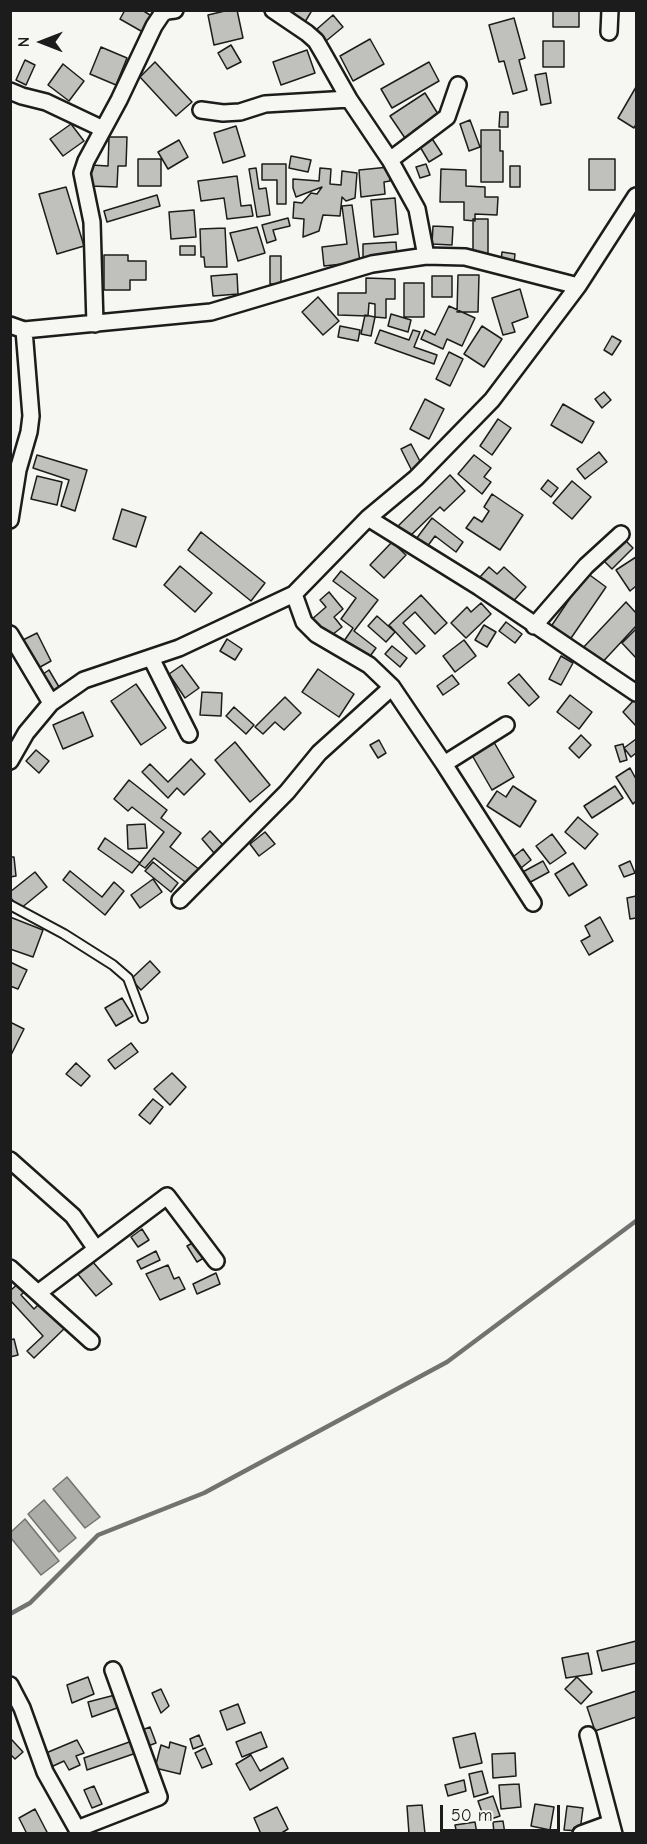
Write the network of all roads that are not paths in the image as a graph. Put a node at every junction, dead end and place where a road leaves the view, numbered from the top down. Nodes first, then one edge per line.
1 (176, 10) edge
2 (273, 10) edge
3 (610, 10) edge
4 (609, 32) dead end
5 (458, 85) dead end
6 (10, 91) edge
7 (349, 99) junction
8 (201, 110) dead end
9 (103, 129) junction
10 (390, 160) junction
11 (636, 196) edge
12 (426, 256) junction
13 (578, 286) junction
14 (95, 324) junction
15 (17, 328) edge
16 (368, 518) junction
17 (10, 520) edge
18 (621, 534) dead end
19 (294, 594) junction
20 (534, 626) junction
21 (10, 634) edge
22 (151, 657) junction
23 (392, 687) junction
24 (636, 693) edge
25 (51, 703) junction
26 (506, 725) dead end
27 (189, 735) dead end
28 (10, 761) edge
29 (444, 764) junction
30 (180, 900) dead end
31 (533, 903) dead end
32 (10, 905) edge
33 (143, 1018) dead end
34 (10, 1160) edge
35 (96, 1249) junction
36 (216, 1261) dead end
37 (10, 1268) edge
38 (38, 1293) junction
39 (91, 1341) dead end
40 (113, 1670) dead end
41 (10, 1685) edge
42 (588, 1735) dead end
43 (613, 1828) edge
44 (78, 1831) edge
45 (581, 1833) edge

1 - 9 street
2 - 7 street
3 - 4 street
5 - 10 street
6 - 9 street
7 - 8 street
7 - 10 street
9 - 14 street
10 - 12 street
11 - 13 street
12 - 13 street
12 - 14 street
13 - 16 street
14 - 15 street
15 - 17 street
16 - 19 street
16 - 20 street
18 - 20 street
19 - 22 street
19 - 23 street
20 - 24 street
21 - 25 street
22 - 25 street
22 - 27 street
23 - 29 street
23 - 30 street
25 - 28 street
26 - 29 street
29 - 31 street
32 - 33 lane
34 - 35 street
35 - 36 street
35 - 38 street
37 - 38 street
38 - 39 street
40 - 44 street
41 - 44 street
42 - 43 street
43 - 45 street

